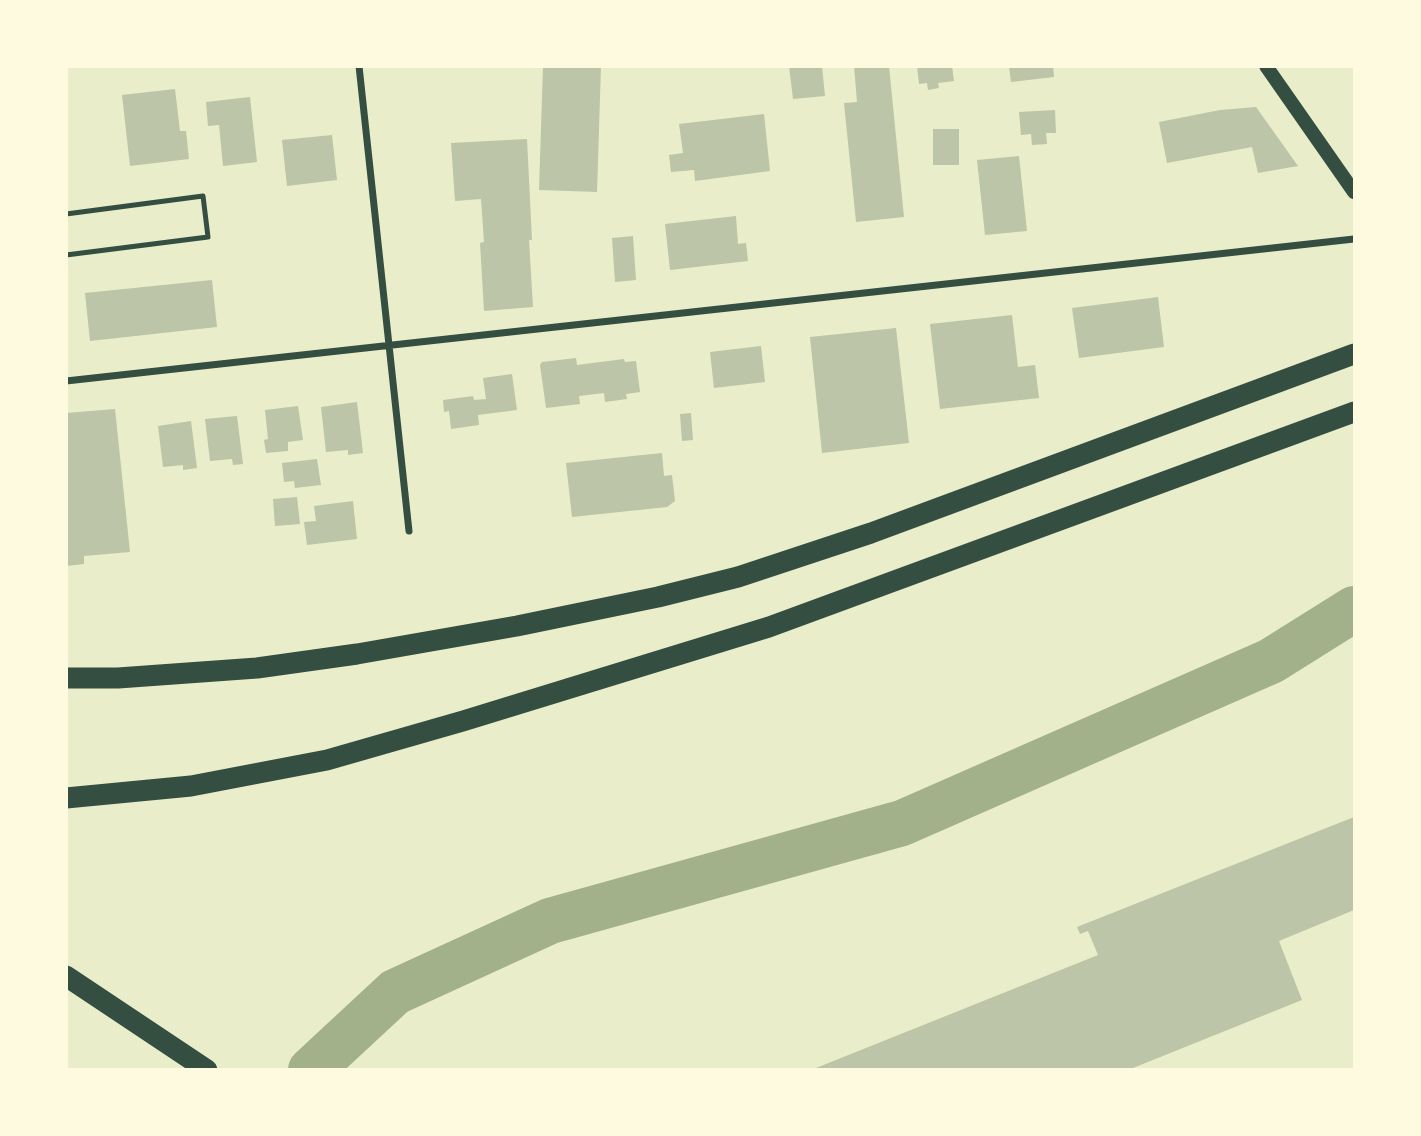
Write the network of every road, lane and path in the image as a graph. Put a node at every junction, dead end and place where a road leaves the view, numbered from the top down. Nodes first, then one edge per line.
1 (359, 66) edge
2 (1266, 66) edge
3 (1354, 192) edge
4 (66, 214) edge
5 (1354, 239) edge
6 (66, 255) edge
7 (389, 346) junction
8 (1354, 354) edge
9 (66, 381) edge
10 (1354, 412) edge
11 (409, 531) dead end
12 (66, 678) edge
13 (66, 798) edge
14 (66, 976) edge
15 (205, 1068) edge

1 - 7 street
2 - 3 main road
4 - 6 lane
5 - 7 street
7 - 9 street
7 - 11 street
8 - 12 highway
10 - 13 highway
14 - 15 highway

